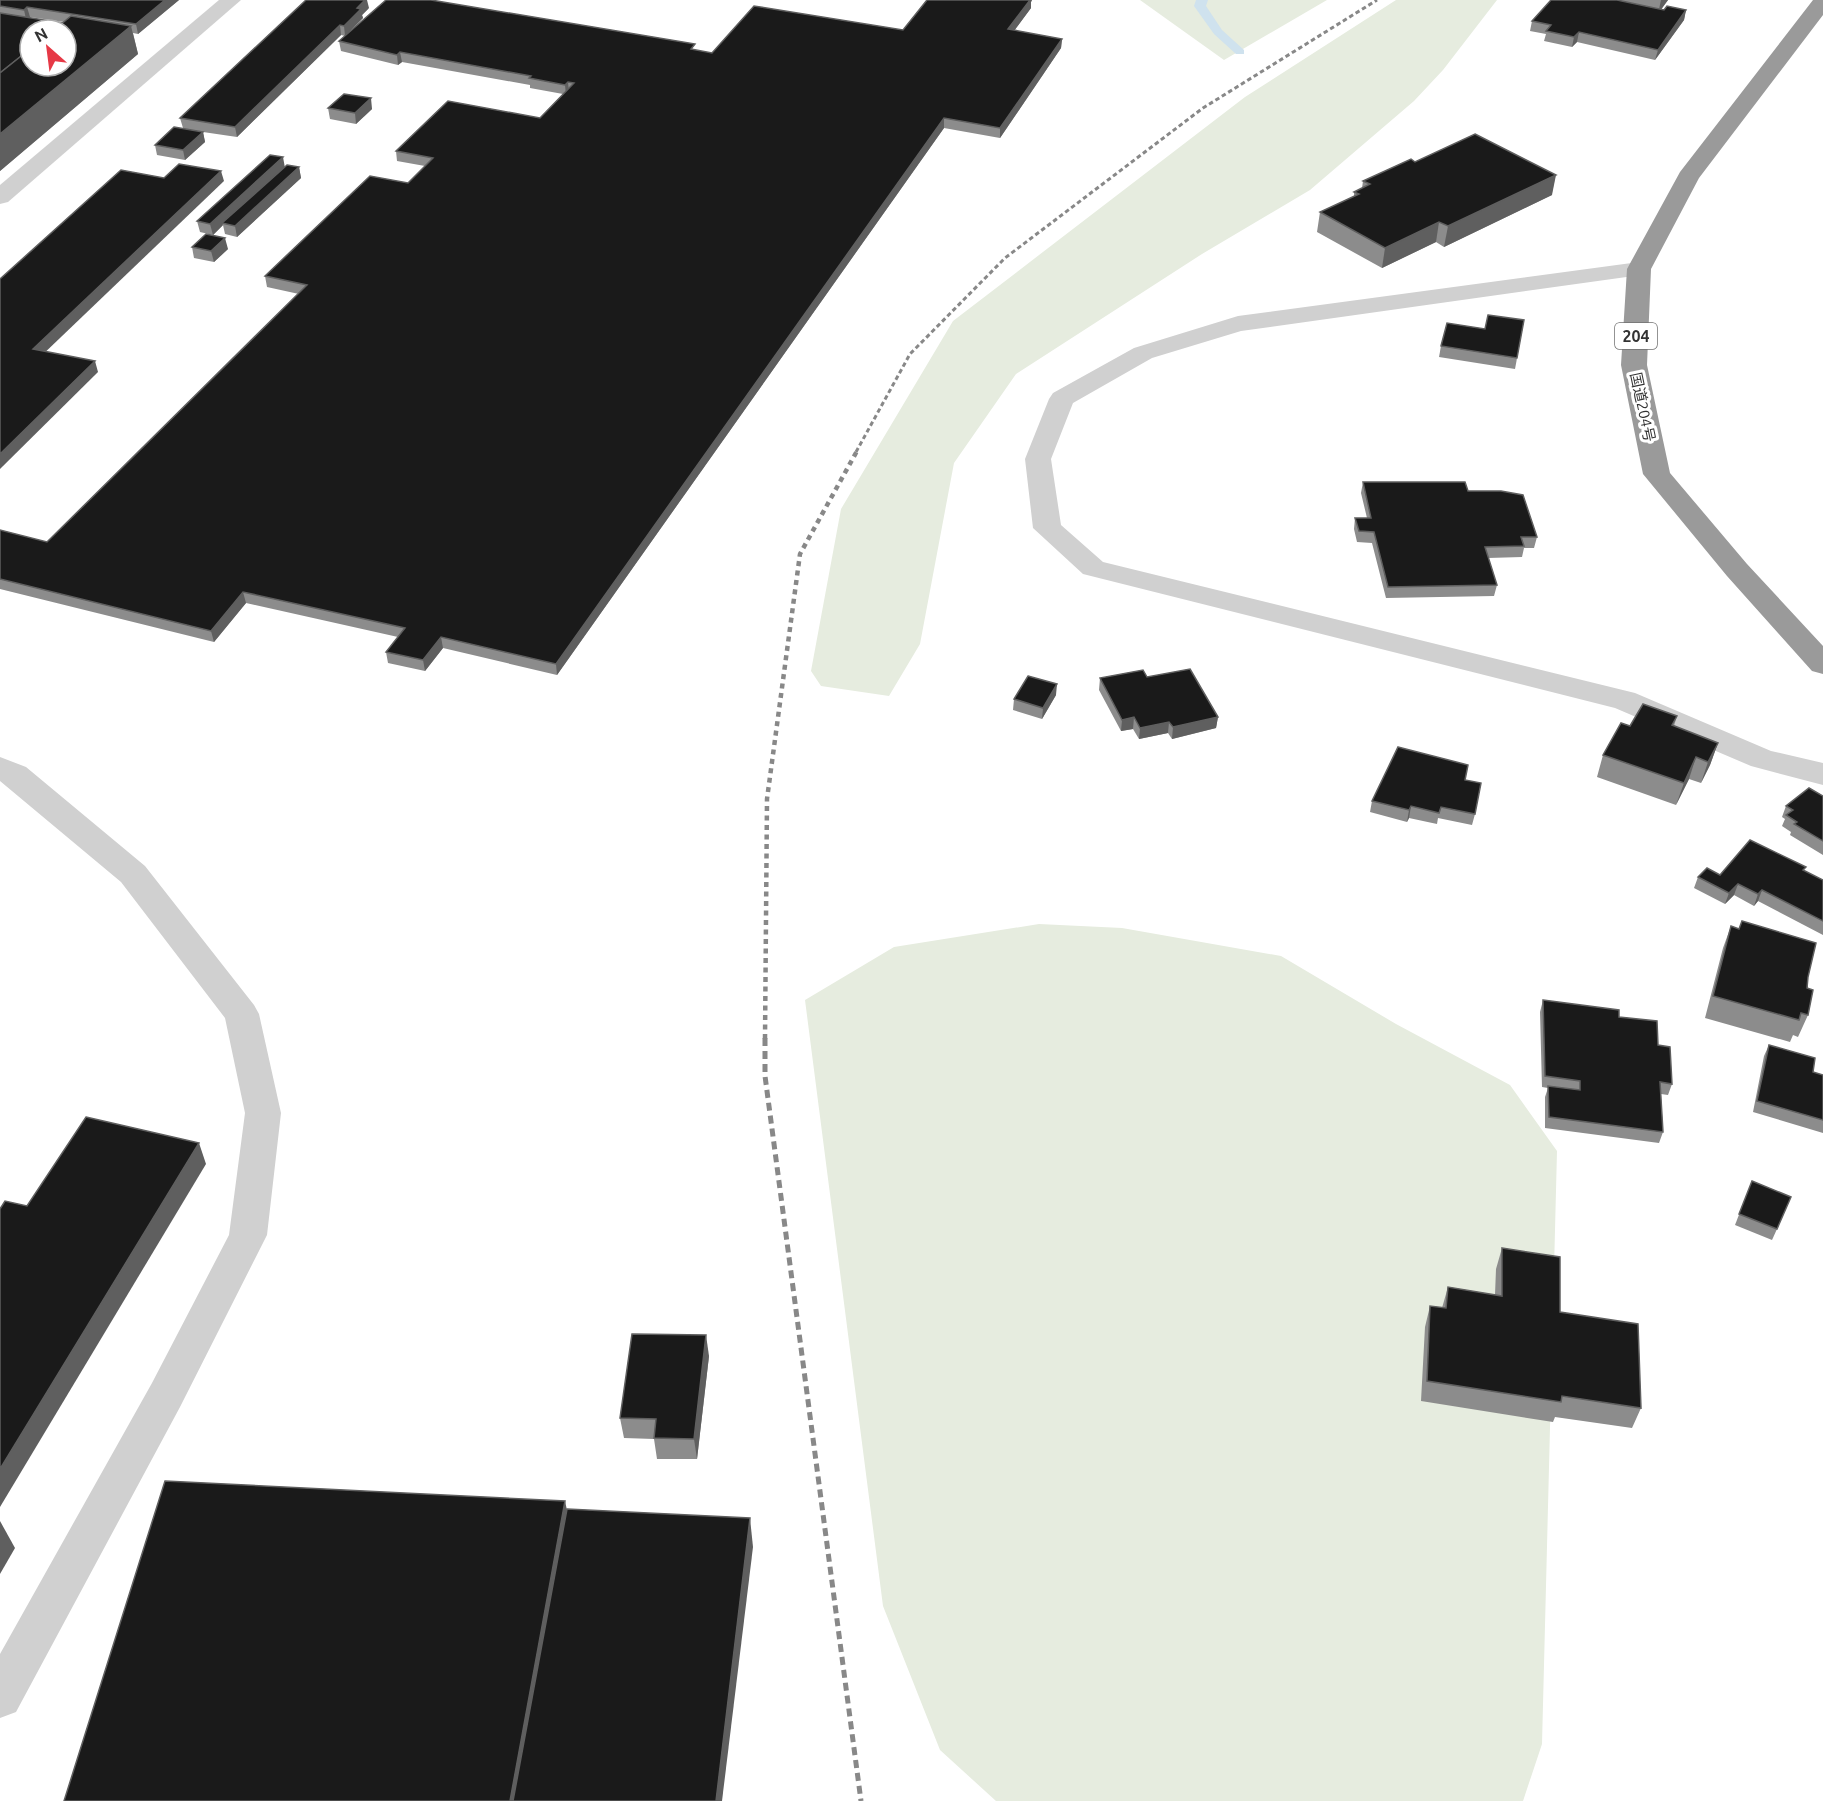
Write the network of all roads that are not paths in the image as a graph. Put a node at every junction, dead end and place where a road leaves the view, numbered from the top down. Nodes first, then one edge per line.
1 (231, 0) edge
2 (1819, 1) edge
3 (0, 197) edge
4 (1639, 269) junction
5 (1823, 664) edge
6 (0, 768) edge
7 (1823, 774) edge
8 (0, 1697) edge

1 - 3 street
2 - 4 highway, 国道204号 / 204
4 - 5 highway, 国道204号 / 204
4 - 7 street
6 - 8 street

